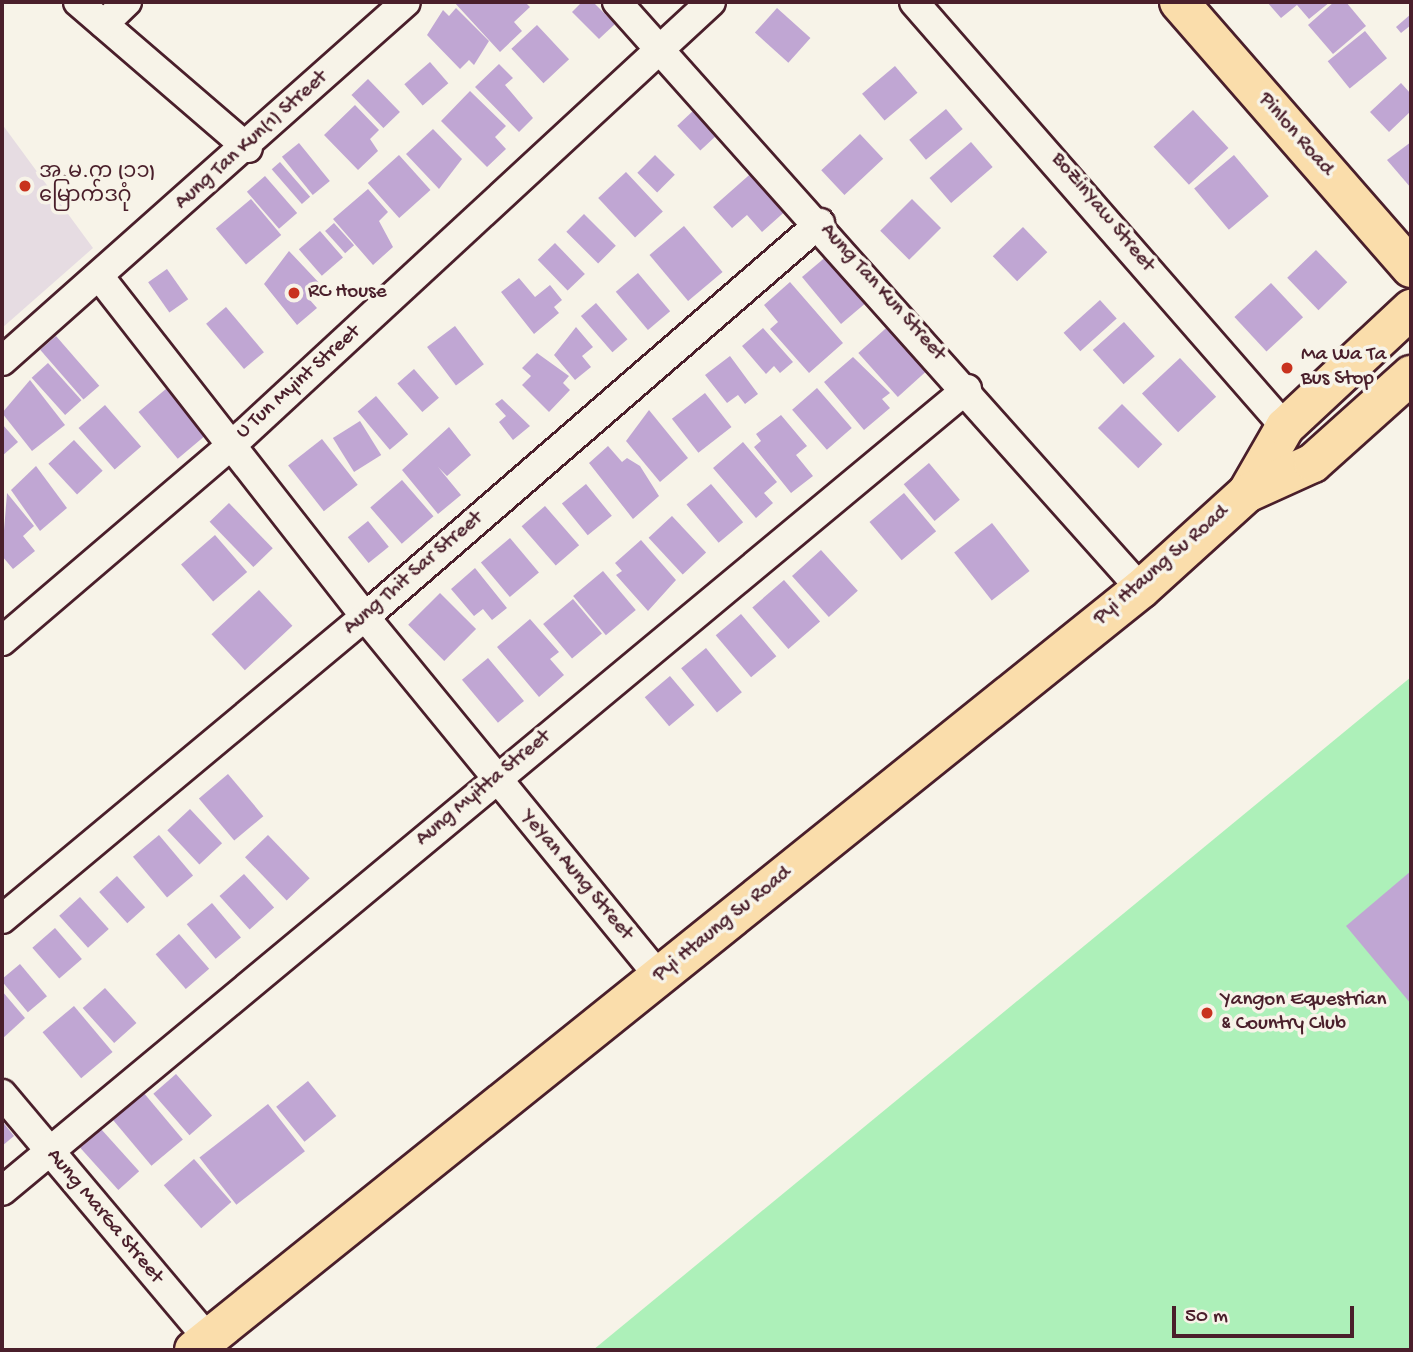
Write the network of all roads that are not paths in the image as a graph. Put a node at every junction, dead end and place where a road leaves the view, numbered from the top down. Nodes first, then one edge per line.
1 (78, 2) edge
2 (127, 2) edge
3 (406, 2) edge
4 (617, 2) edge
5 (711, 2) edge
6 (914, 2) edge
7 (1180, 2) edge
8 (104, 24) junction
9 (663, 50) junction
10 (248, 148) junction
11 (820, 223) junction
12 (1394, 235) edge
13 (1411, 268) edge
14 (99, 276) junction
15 (1411, 309) edge
16 (1384, 337) junction
17 (2, 361) edge
18 (1411, 375) edge
19 (967, 389) junction
20 (1285, 427) junction
21 (233, 444) junction
22 (1247, 493) junction
23 (1140, 589) junction
24 (365, 617) junction
25 (2, 641) edge
26 (496, 779) junction
27 (2, 919) edge
28 (660, 977) junction
29 (2, 1094) edge
30 (50, 1154) junction
31 (2, 1191) edge
32 (201, 1345) edge

1 - 8 street
2 - 8 street
3 - 10 street, Aung Tan Kun(1) Street
4 - 9 street, Aung Tan Kun Street
5 - 9 street, U Tun Myint Street
6 - 20 street, BoZinYaw Street
7 - 12 main road, Pinlon Road
8 - 10 street
9 - 11 street, Aung Tan Kun Street
9 - 21 street, U Tun Myint Street
10 - 14 street, Aung Tan Kun(1) Street
11 - 19 street, Aung Tan Kun Street
11 - 24 street, Aung Thit Sar Street
12 - 13 main road, Pinlon Road
12 - 16 main road
14 - 17 street, Aung Tan Kun(1) Street
14 - 21 street, YeYan Aung Street
15 - 16 main road, Pyi Htaung Su Road
16 - 20 main road, Pyi Htaung Su Road
18 - 22 main road, Pyi Htaung Su Road
19 - 23 street, Aung Tan Kun Street
19 - 26 street, Aung Myitta Street
20 - 22 main road, Pyi Htaung Su Road
21 - 24 street, YeYan Aung Street
21 - 25 street, U Tun Myint Street
22 - 23 main road, Pyi Htaung Su Road
23 - 28 main road, Pyi Htaung Su Road
24 - 26 street, YeYan Aung Street
24 - 27 street, Aung Thit Sar Street
26 - 28 street, YeYan Aung Street
26 - 30 street, Aung Myitta Street
28 - 32 main road, Pyi Htaung Su Road
29 - 30 street, Aung MarGa Street
30 - 31 street, Aung Myitta Street
30 - 32 street, Aung MarGa Street

